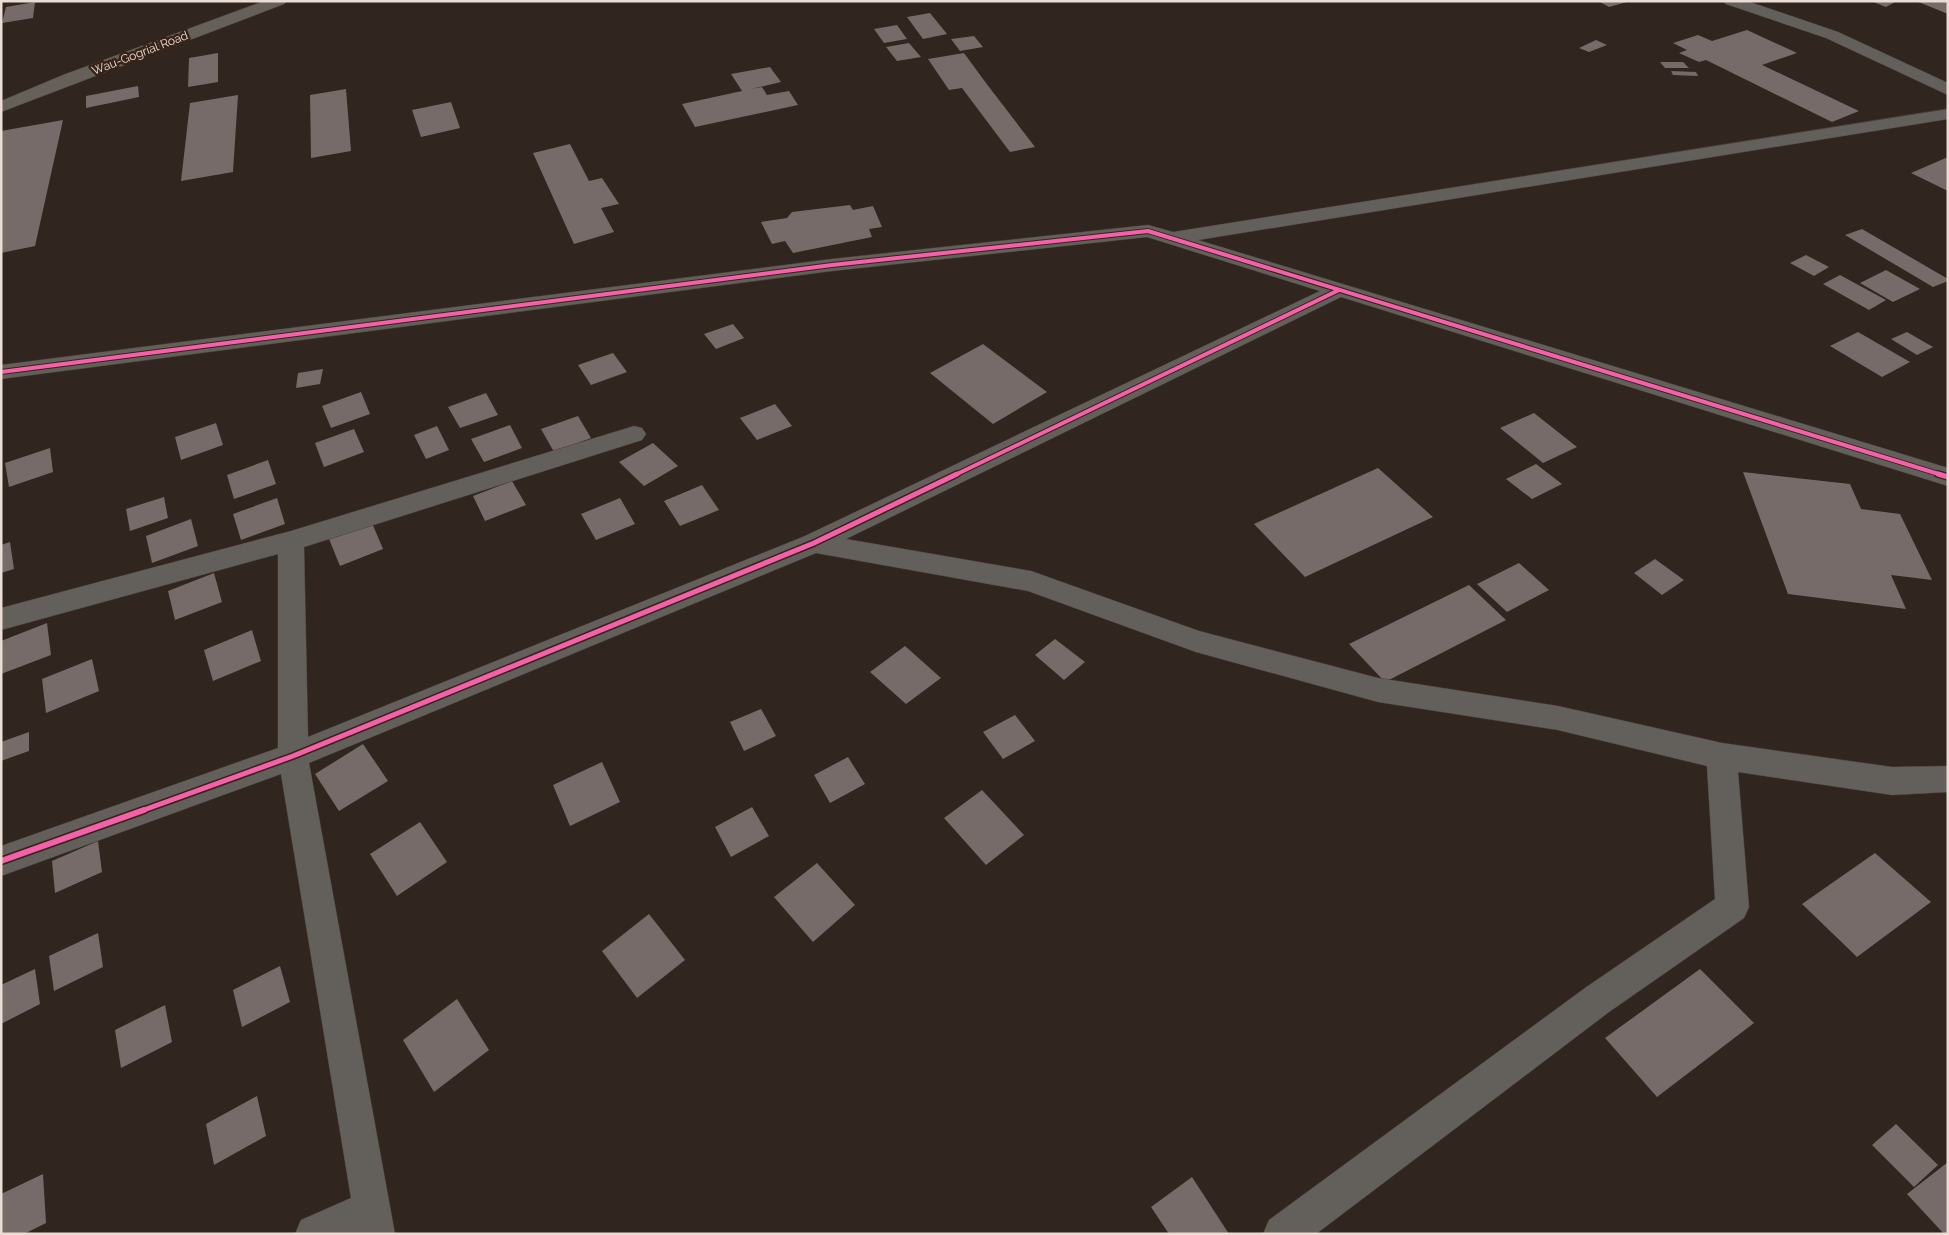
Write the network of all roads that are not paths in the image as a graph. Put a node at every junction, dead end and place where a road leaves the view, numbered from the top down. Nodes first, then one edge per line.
1 (279, 1) edge
2 (1731, 1) edge
3 (1948, 90) edge
4 (1, 107) edge
5 (1948, 114) edge
6 (1173, 238) junction
7 (1340, 290) junction
8 (1, 372) edge
9 (634, 434) dead end
10 (1942, 479) edge
11 (291, 541) junction
12 (814, 543) junction
13 (1, 619) edge
14 (294, 756) junction
15 (1722, 756) junction
16 (1948, 779) edge
17 (1, 861) edge
18 (374, 1221) edge
19 (315, 1234) edge
20 (1283, 1234) edge

1 - 4 main road, Wau-Gogrial Road
2 - 3 street
5 - 6 street
6 - 7 street
6 - 8 street
7 - 10 street
7 - 12 street
9 - 11 street
11 - 13 street
11 - 14 street
12 - 14 street
12 - 15 street
14 - 17 street
14 - 18 street
15 - 16 street
15 - 20 street
18 - 19 street

